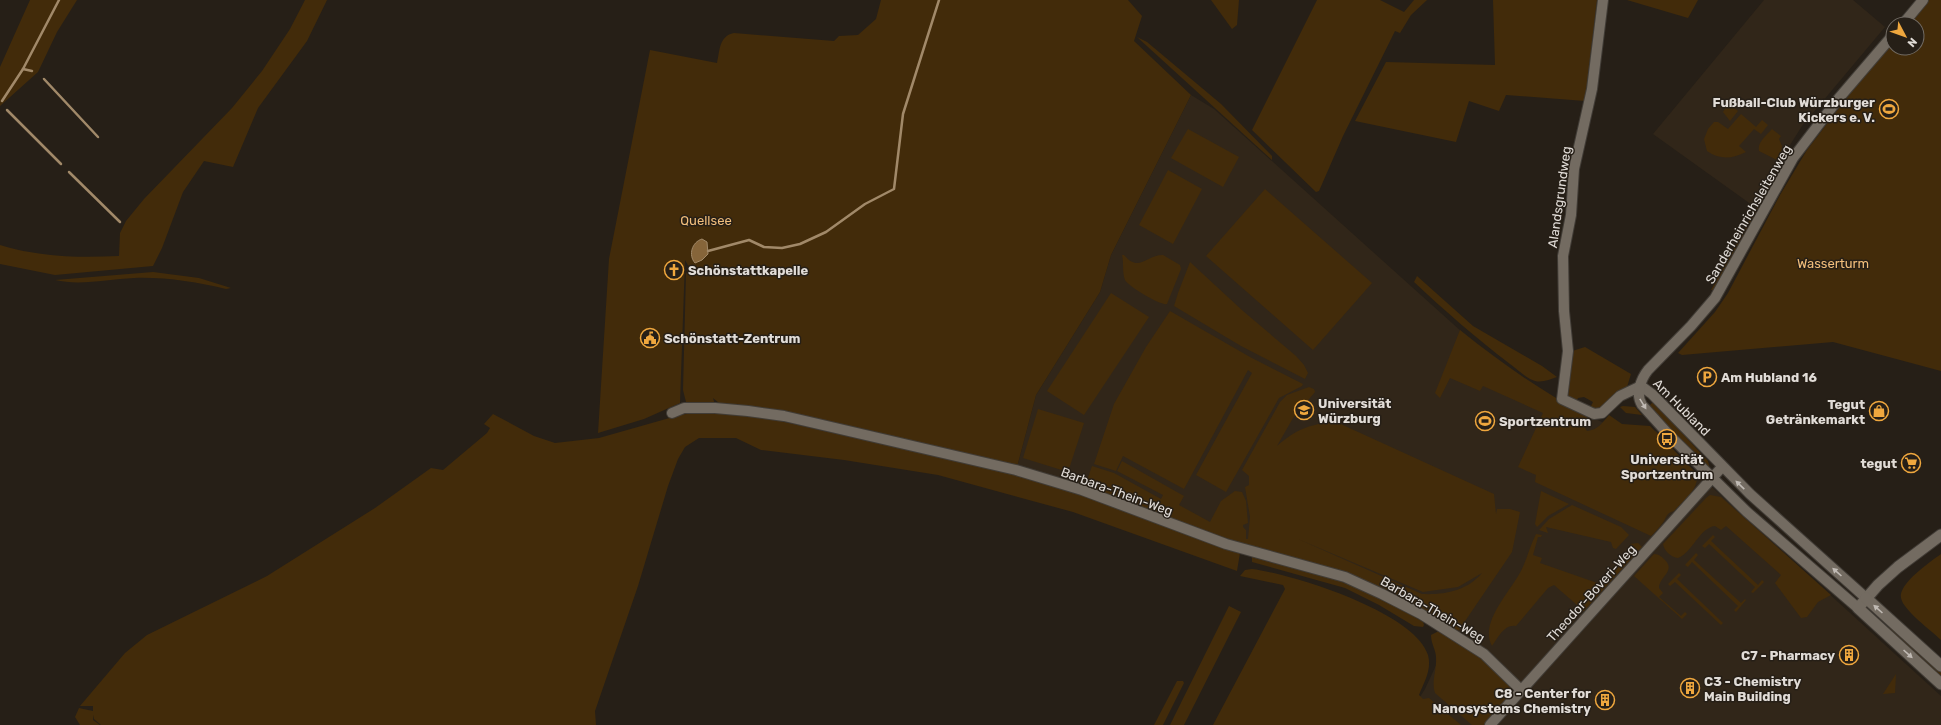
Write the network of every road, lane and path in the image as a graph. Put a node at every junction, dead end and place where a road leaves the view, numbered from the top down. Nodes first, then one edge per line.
1 (1603, 0) edge
2 (1923, 0) edge
3 (1910, 16) edge
4 (1885, 44) edge
5 (1641, 386) junction
6 (672, 413) dead end
7 (1722, 468) junction
8 (1712, 479) junction
9 (1941, 535) edge
10 (1866, 598) junction
11 (1858, 608) junction
12 (1941, 666) edge
13 (1941, 684) edge
14 (1521, 690) junction
15 (1490, 725) edge

1 - 5 street, Alandsgrundweg
2 - 3 street
4 - 5 street, Sanderheinrichsleitenweg
5 - 7 street, Am Hubland
5 -> 8 street, Am Hubland
6 - 14 street, Barbara-Thein-Weg
7 - 8 street, Theodor-Boveri-Weg
10 -> 7 street, Am Hubland
8 - 11 street, Am Hubland
8 - 14 street, Theodor-Boveri-Weg
9 - 10 street
10 - 11 street
12 -> 10 street, Am Hubland
11 -> 13 street, Am Hubland
14 - 15 street, Theodor-Boveri-Weg

